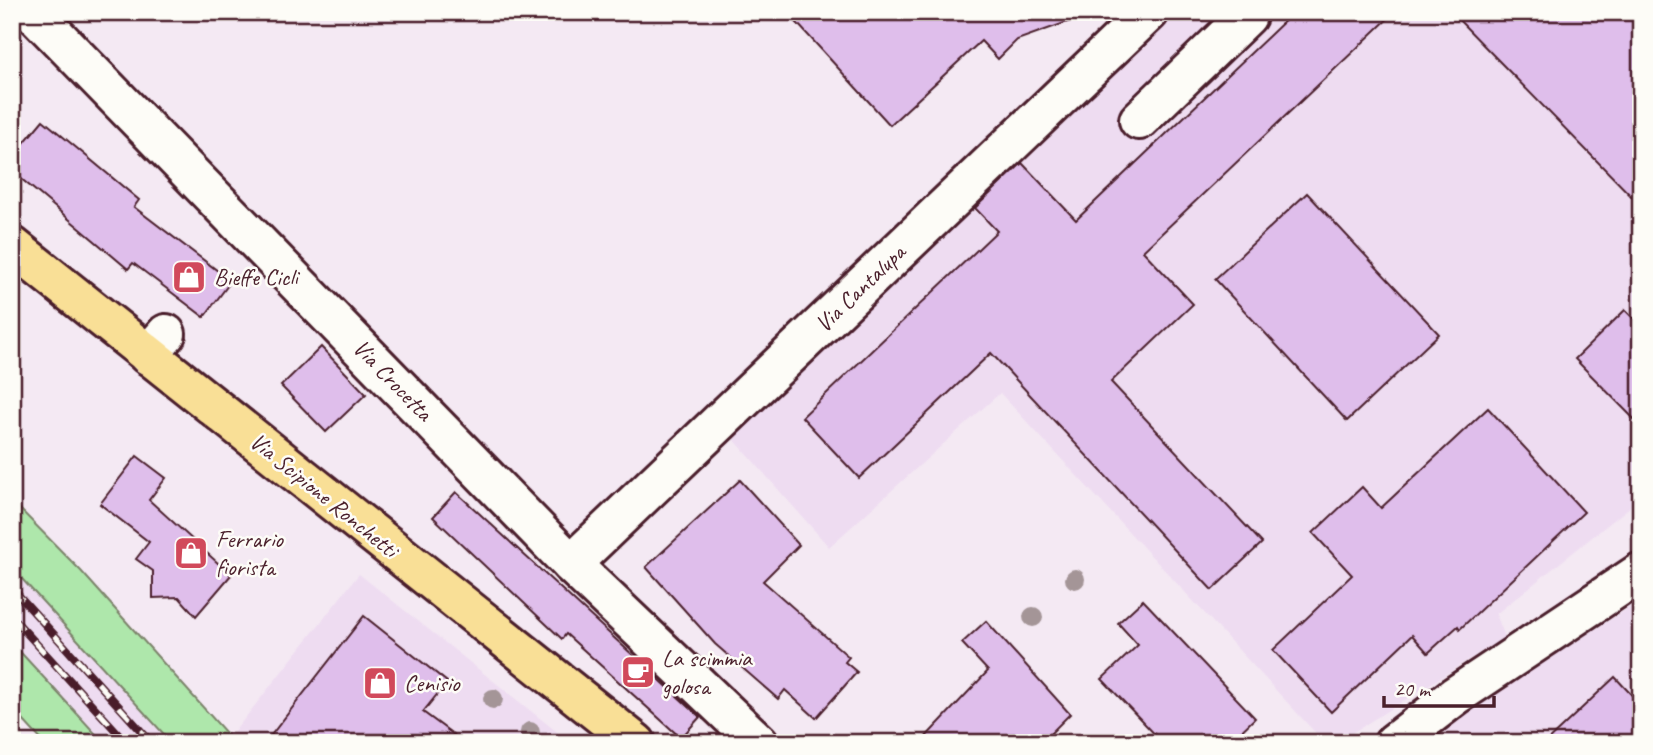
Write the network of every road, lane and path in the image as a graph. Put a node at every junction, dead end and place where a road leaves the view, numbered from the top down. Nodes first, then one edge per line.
1 (33, 12) edge
2 (1149, 12) edge
3 (1243, 12) edge
4 (1139, 120) dead end
5 (12, 246) edge
6 (571, 564) junction
7 (1641, 572) edge
8 (636, 743) edge
9 (759, 743) edge
10 (1394, 743) edge

1 - 6 street, Via Crocetta
2 - 6 street, Via Cantalupa
3 - 4 street
5 - 8 main road, Via Scipione Ronchetti
6 - 9 street, Via Crocetta
7 - 10 street

